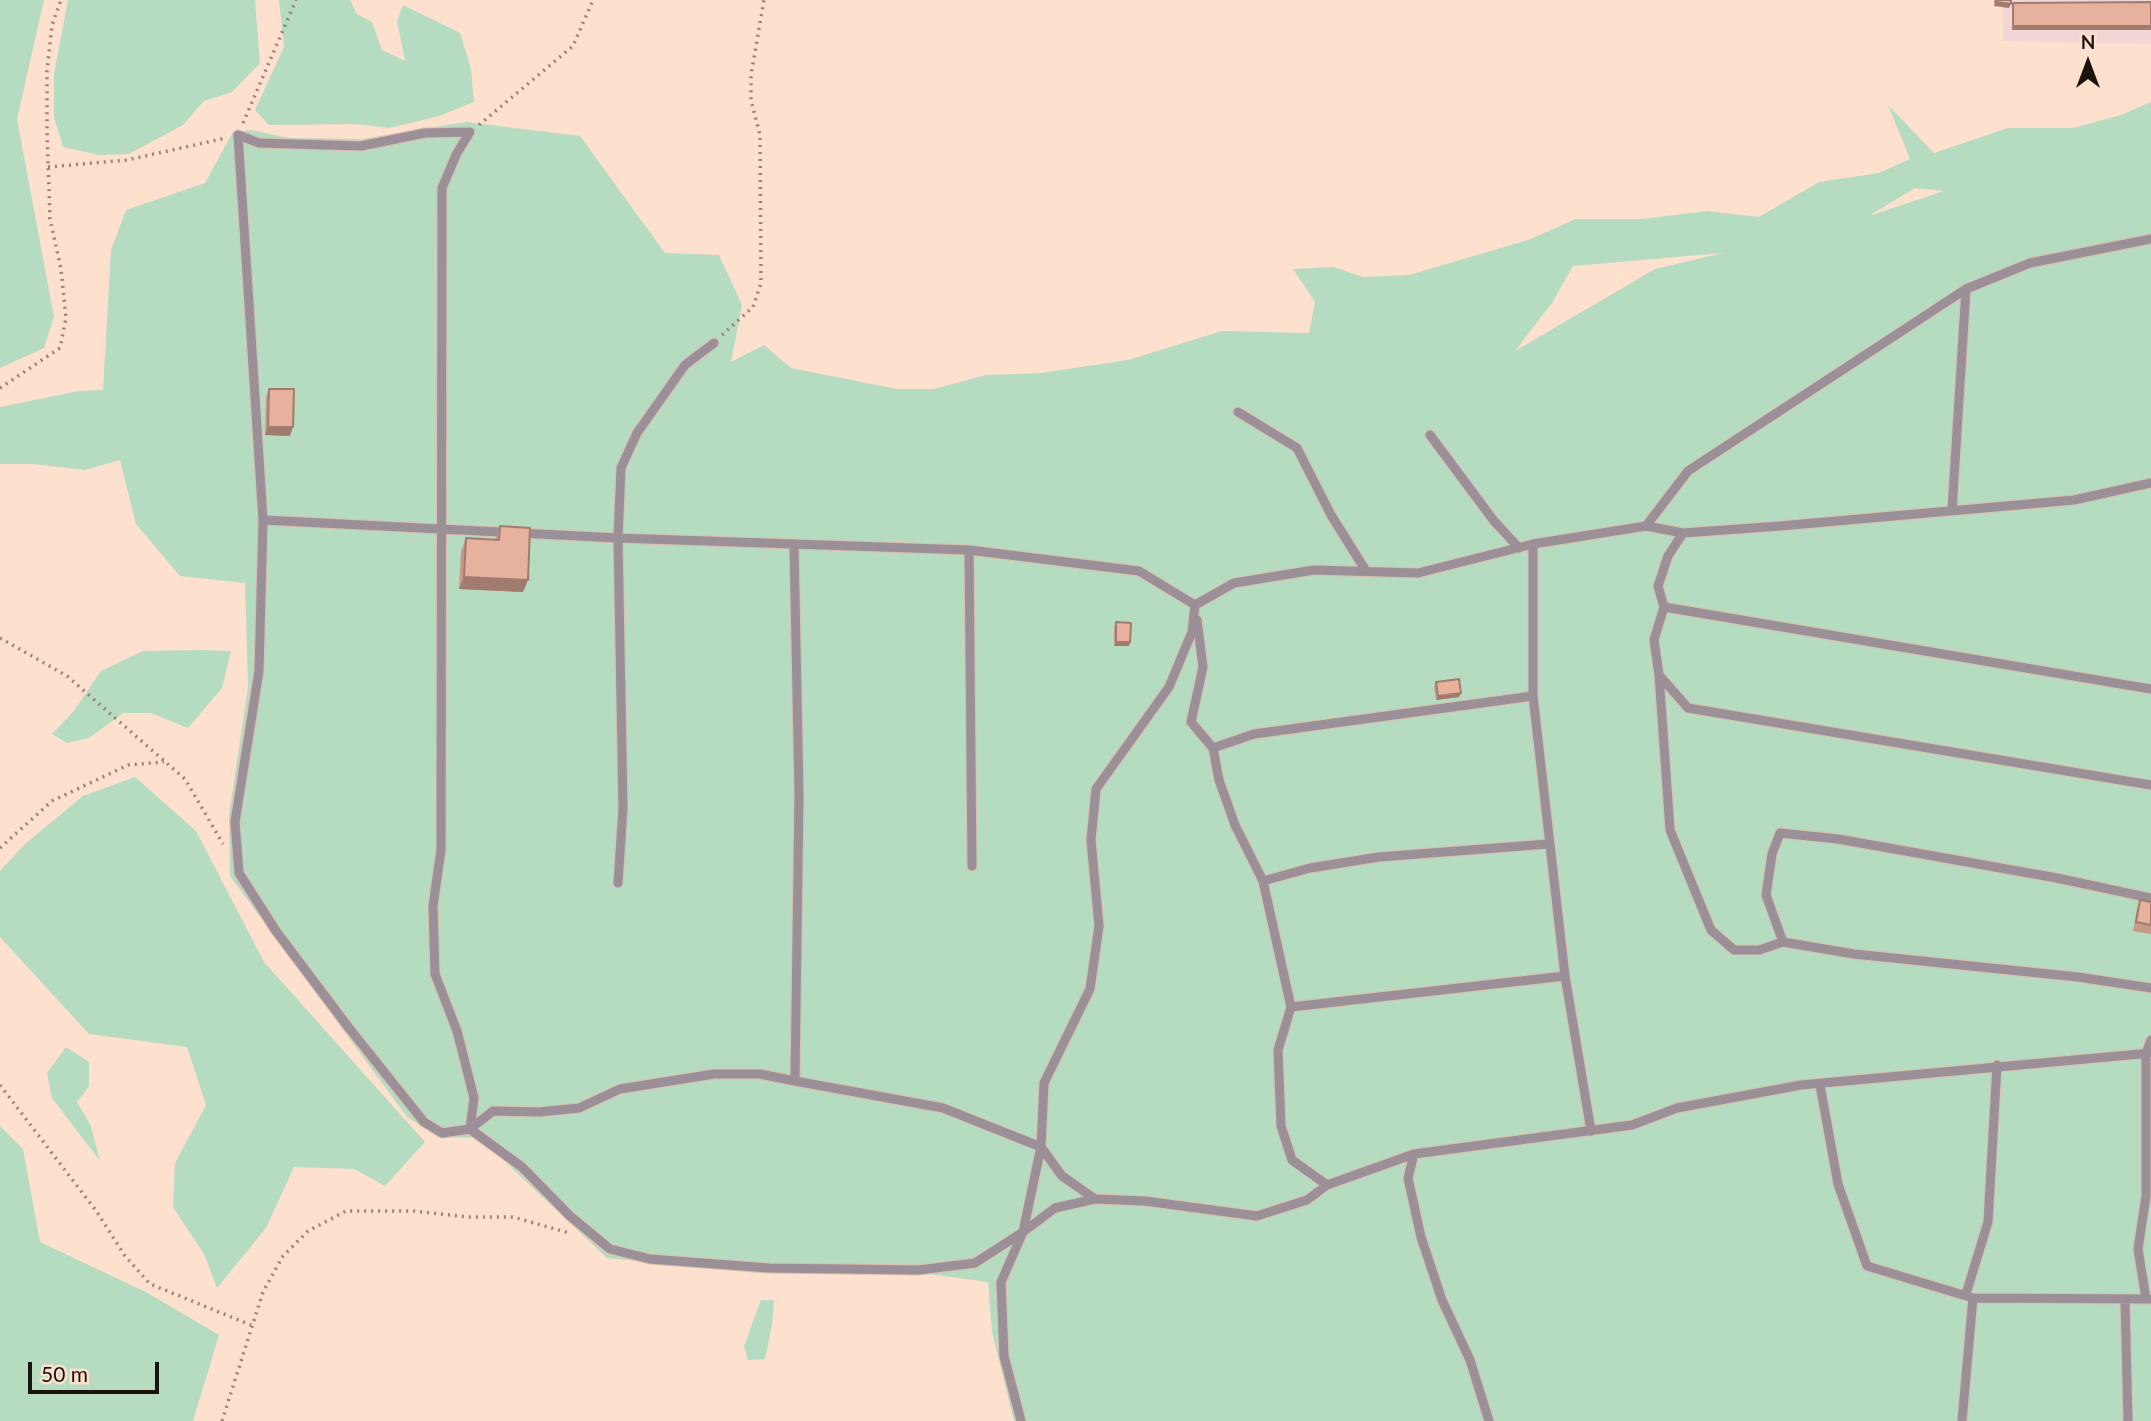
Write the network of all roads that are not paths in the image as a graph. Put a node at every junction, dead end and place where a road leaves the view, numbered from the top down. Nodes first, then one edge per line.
1 (2151, 239) edge
2 (1966, 289) junction
3 (714, 343) road end
4 (1238, 412) dead end
5 (1430, 435) dead end
6 (2151, 483) edge
7 (1952, 510) junction
8 (263, 520) junction
9 (1646, 526) junction
10 (442, 527) junction
11 (1683, 533) junction
12 (618, 538) junction
13 (794, 544) junction
14 (1533, 544) junction
15 (1519, 548) junction
16 (969, 550) junction
17 (1366, 571) junction
18 (1195, 605) junction
19 (1664, 607) junction
20 (1659, 676) junction
21 (2151, 689) edge
22 (1533, 696) junction
23 (1213, 748) junction
24 (2151, 785) edge
25 (1548, 844) junction
26 (972, 866) dead end
27 (1263, 881) junction
28 (618, 883) dead end
29 (2151, 898) edge
30 (1783, 942) junction
31 (1565, 976) junction
32 (2151, 988) edge
33 (1291, 1007) junction
34 (2151, 1040) edge
35 (2149, 1053) edge
36 (1997, 1065) junction
37 (795, 1081) junction
38 (1820, 1085) junction
39 (470, 1129) junction
40 (1591, 1131) junction
41 (1041, 1147) junction
42 (1414, 1154) junction
43 (1327, 1185) junction
44 (1095, 1199) junction
45 (1023, 1232) junction
46 (1969, 1296) junction
47 (2125, 1298) junction
48 (2149, 1298) edge
49 (1021, 1421) edge
50 (1489, 1421) edge
51 (1962, 1421) edge
52 (2127, 1421) edge

1 - 2 lane
2 - 7 lane
2 - 9 lane
3 - 12 lane
4 - 17 lane
5 - 15 lane
6 - 7 lane
7 - 11 lane
8 - 10 lane
8 - 10 lane
8 - 39 lane
9 - 11 lane
9 - 14 lane
10 - 12 lane
10 - 39 lane
11 - 19 lane
12 - 13 lane
12 - 28 lane
13 - 16 lane
13 - 37 lane
14 - 15 lane
14 - 22 lane
15 - 17 lane
16 - 18 lane
16 - 26 lane
17 - 18 lane
18 - 23 lane
18 - 41 lane
19 - 20 lane
19 - 21 lane
20 - 24 lane
20 - 30 lane
22 - 23 lane
22 - 25 lane
23 - 27 lane
25 - 27 lane
25 - 31 lane
27 - 33 lane
29 - 30 lane
30 - 32 lane
31 - 33 lane
31 - 40 lane
33 - 43 lane
34 - 35 lane
35 - 36 lane
35 - 48 lane
36 - 38 lane
36 - 46 lane
37 - 39 lane
37 - 41 lane
38 - 40 lane
38 - 46 lane
39 - 45 lane
40 - 42 lane
41 - 44 lane
41 - 45 lane
42 - 43 lane
42 - 50 lane
43 - 44 lane
44 - 45 lane
45 - 49 lane
46 - 47 lane
46 - 51 lane
47 - 48 lane
47 - 52 lane

